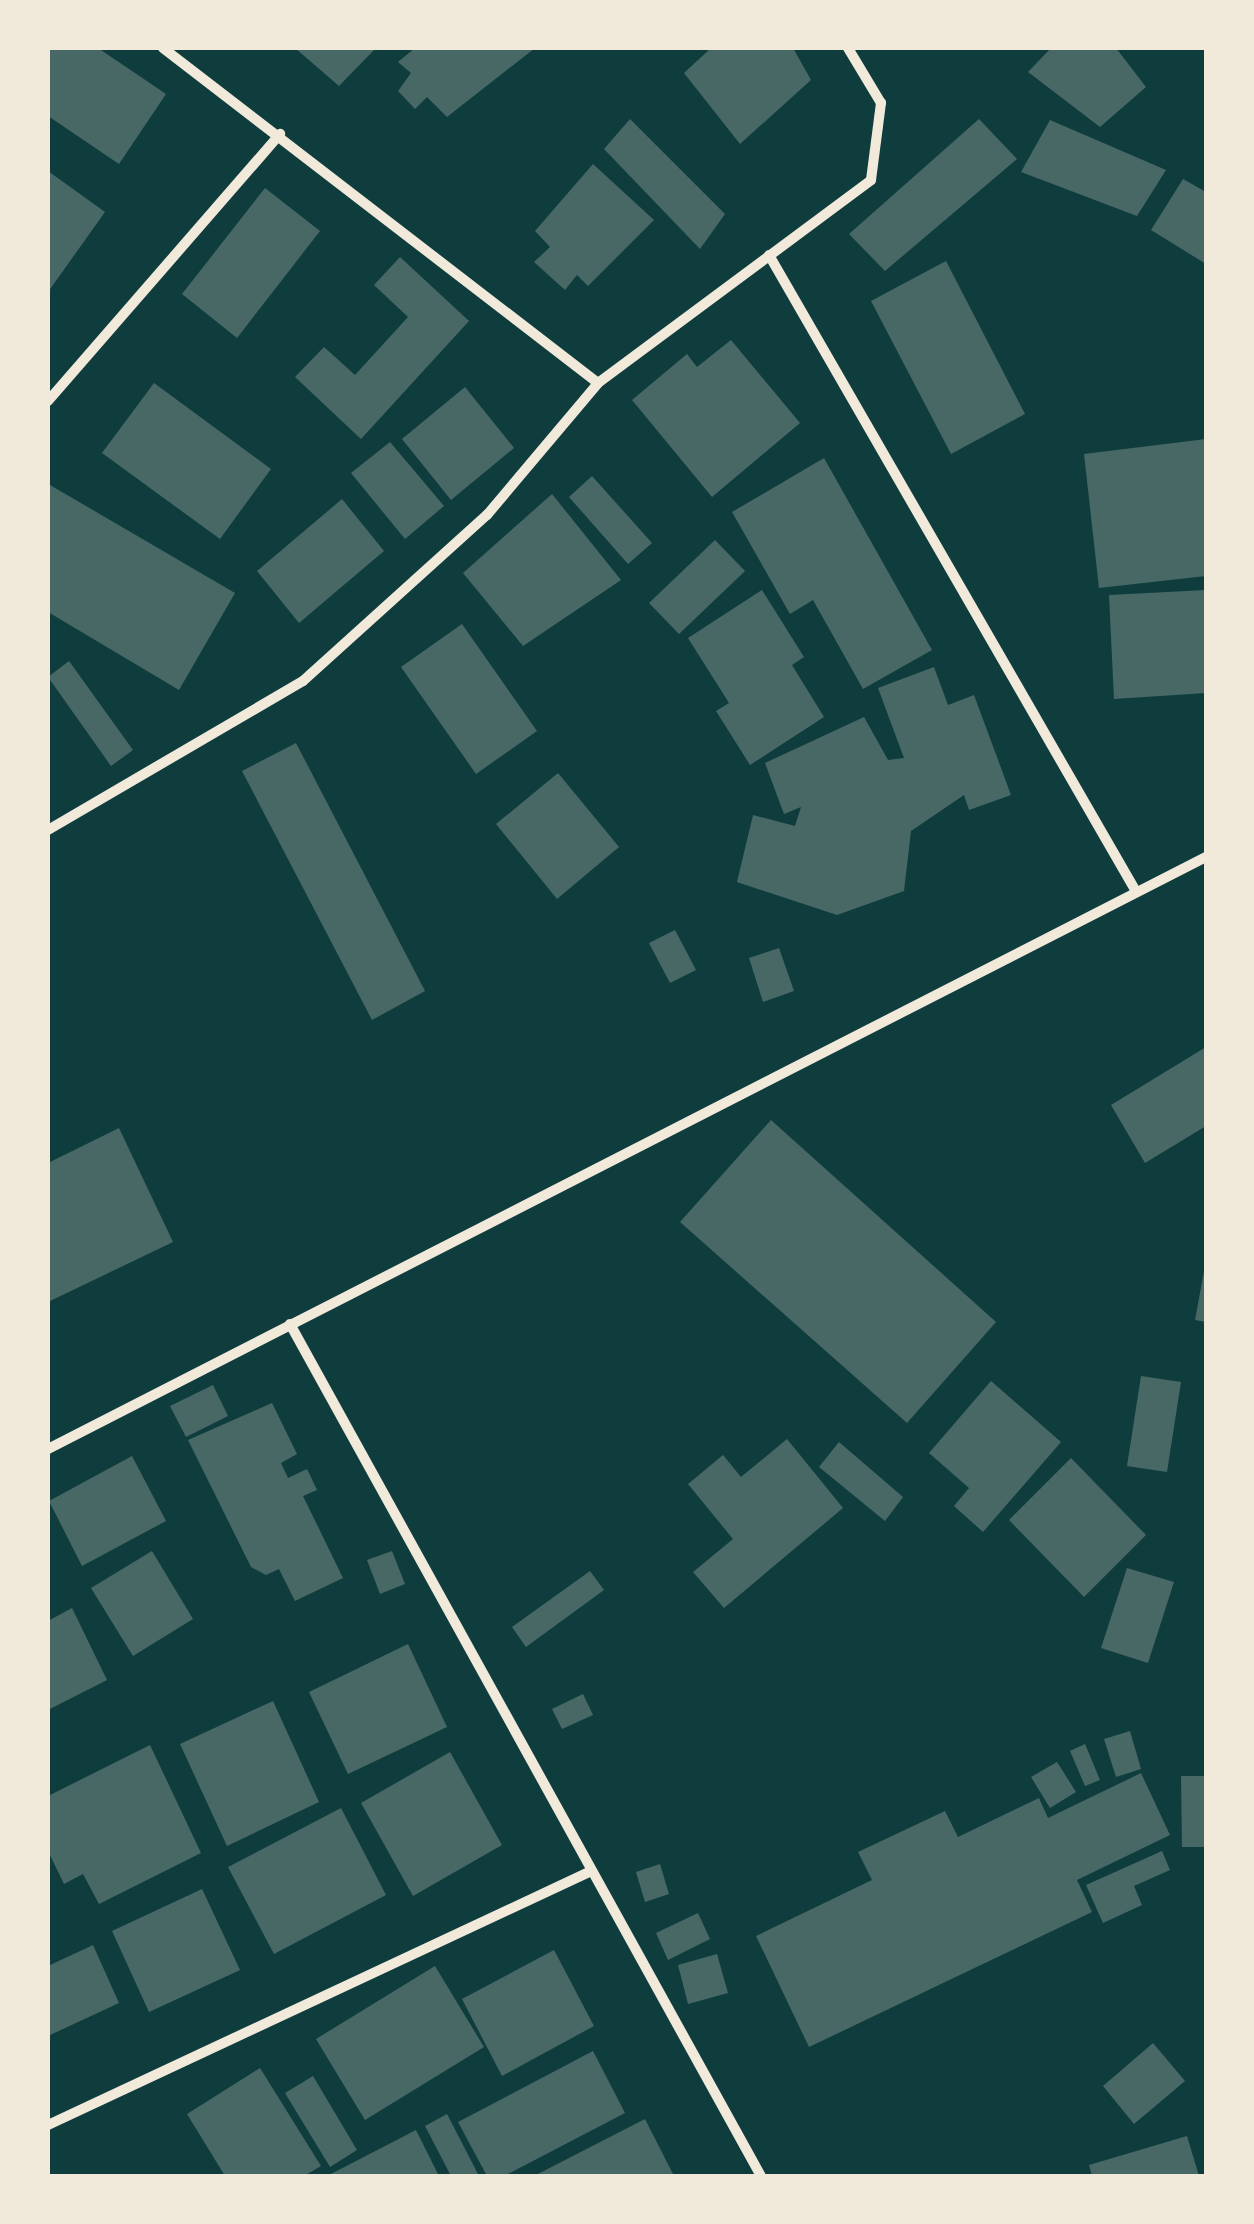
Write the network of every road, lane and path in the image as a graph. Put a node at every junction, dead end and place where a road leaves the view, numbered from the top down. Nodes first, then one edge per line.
1 (163, 48) edge
2 (848, 48) edge
3 (280, 134) junction
4 (769, 255) junction
5 (598, 384) junction
6 (48, 401) edge
7 (48, 830) edge
8 (1206, 857) edge
9 (1134, 888) junction
10 (290, 1324) junction
11 (48, 1449) edge
12 (589, 1872) junction
13 (48, 2125) edge
14 (761, 2176) edge

1 - 3 street
2 - 4 street
3 - 5 street
3 - 6 street
4 - 5 street
4 - 9 street
5 - 7 street
8 - 9 street
9 - 10 street
10 - 11 street
10 - 12 street
12 - 13 street
12 - 14 street

